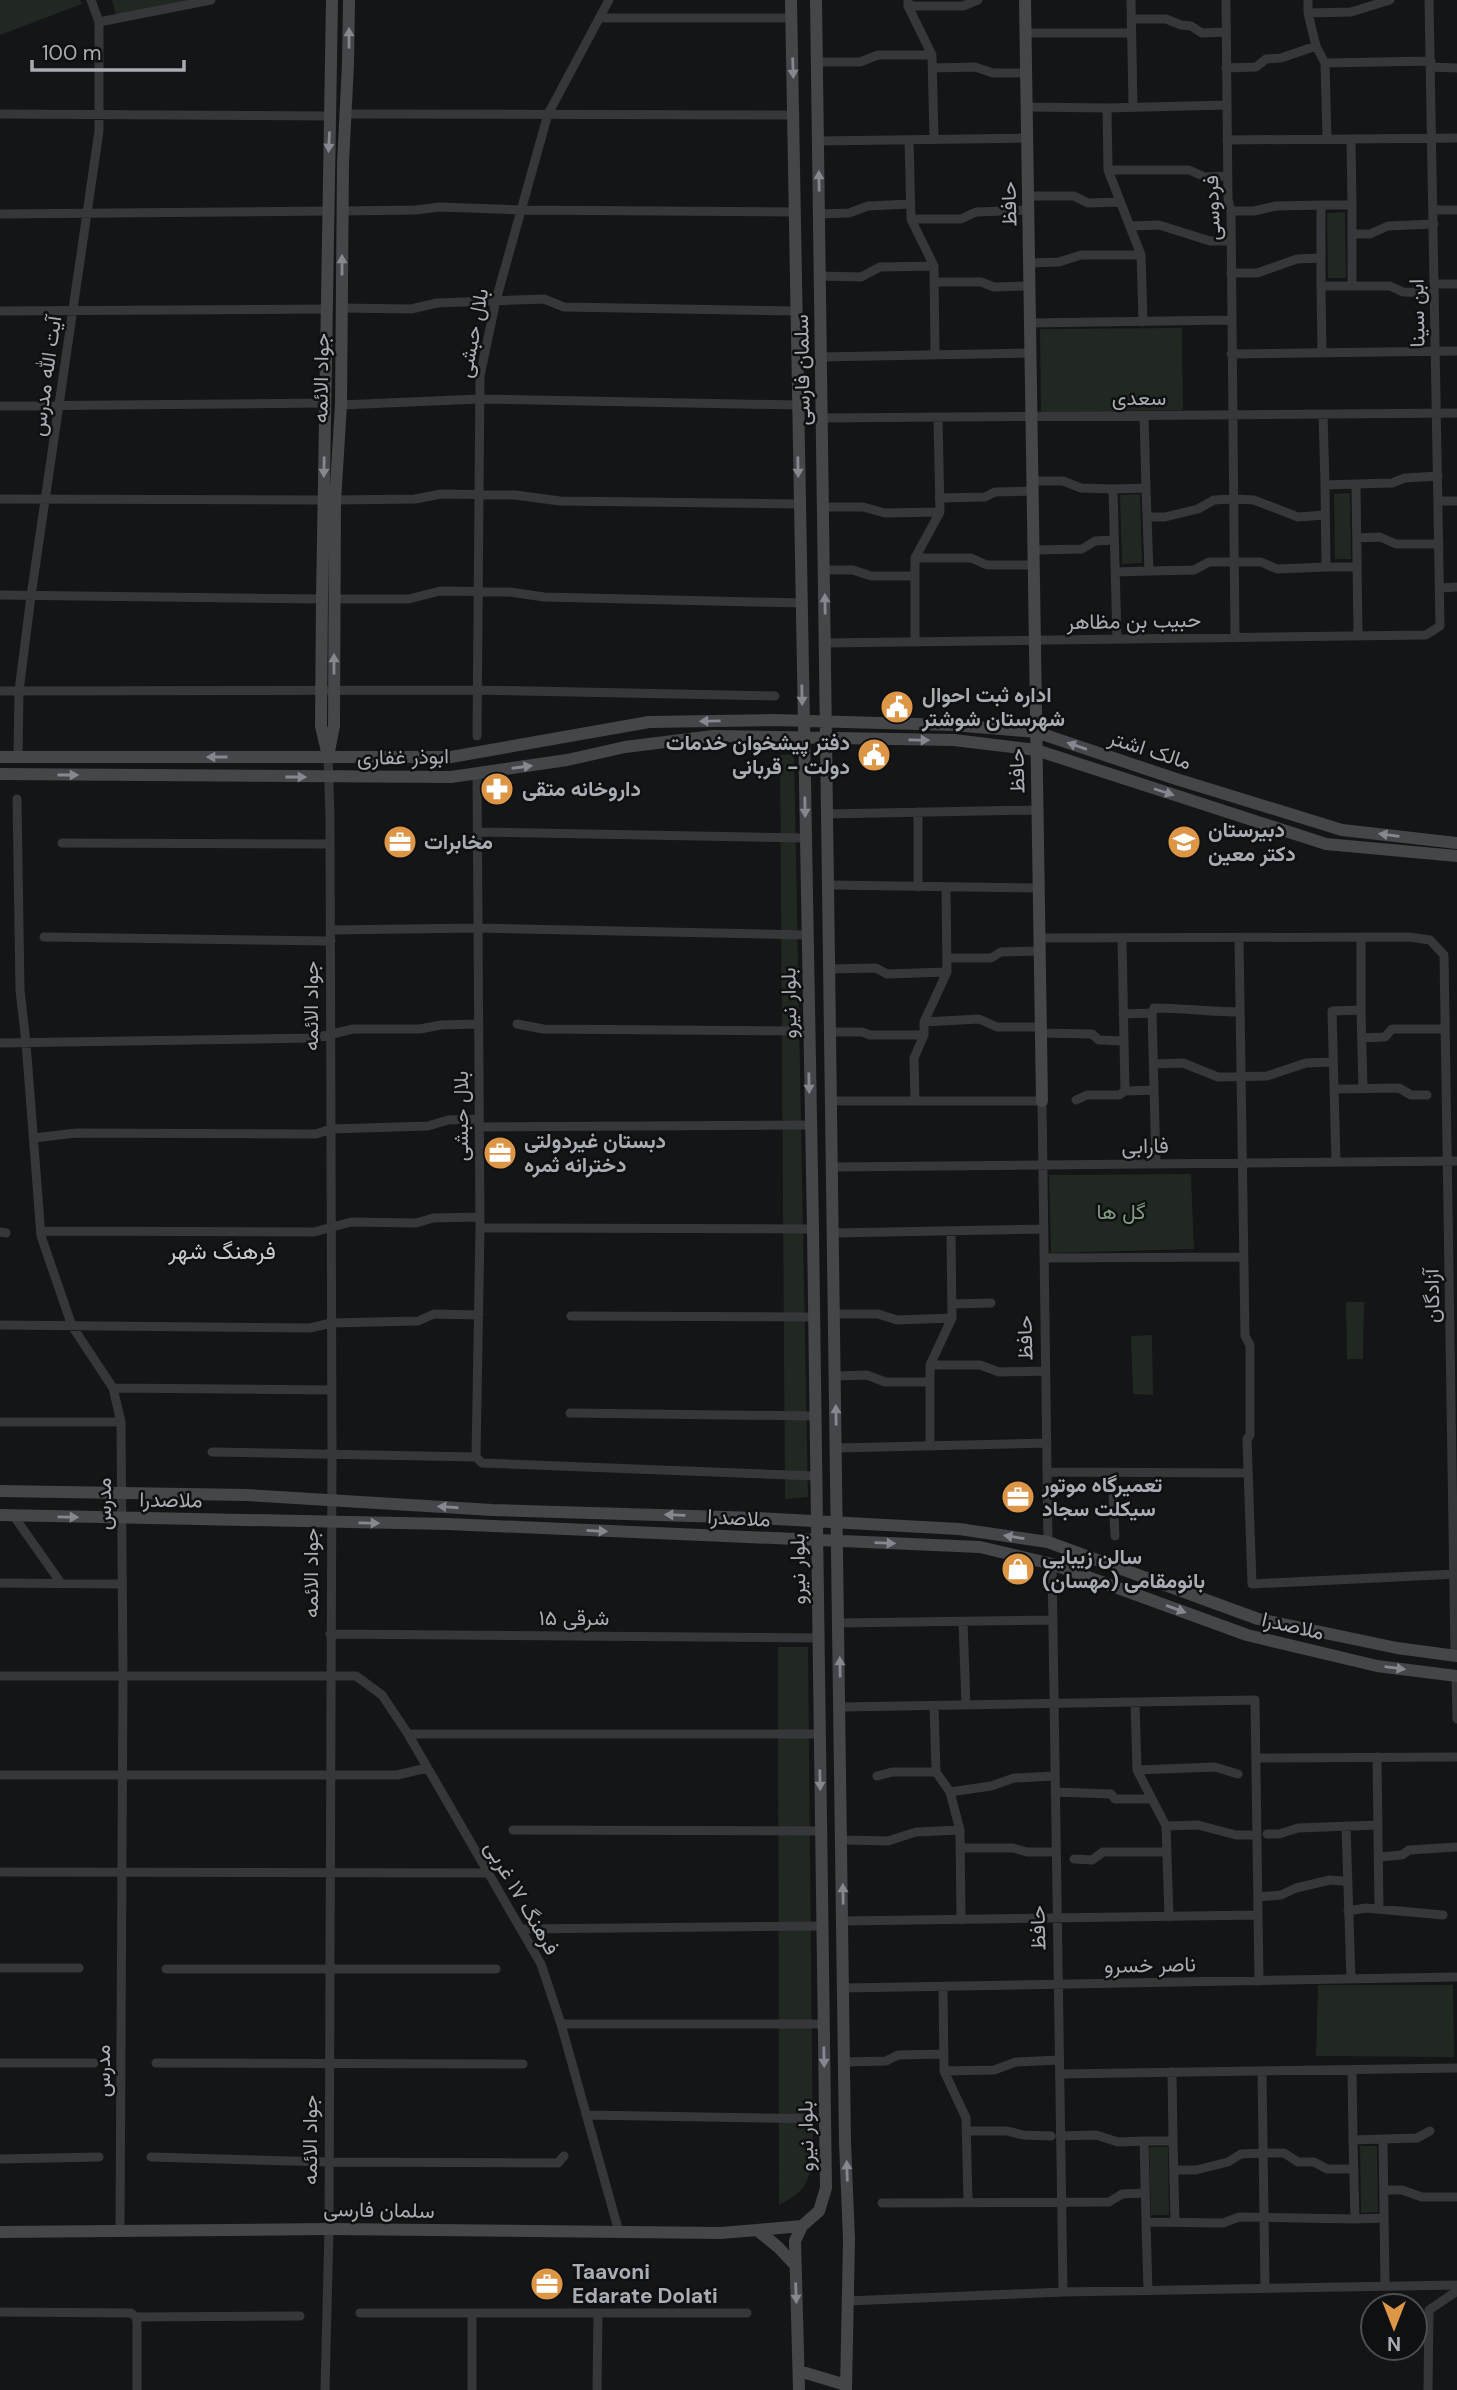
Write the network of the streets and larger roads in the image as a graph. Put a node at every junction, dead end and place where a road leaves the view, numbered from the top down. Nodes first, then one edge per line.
1 (91, 0) edge
2 (211, 0) edge
3 (332, 0) edge
4 (349, 0) edge
5 (600, 0) edge
6 (609, 0) edge
7 (791, 0) edge
8 (816, 0) edge
9 (978, 0) edge
10 (1025, 0) edge
11 (1131, 0) edge
12 (1226, 0) edge
13 (1308, 0) edge
14 (1390, 0) edge
15 (1429, 0) edge
16 (908, 3) edge
17 (1308, 13) junction
18 (599, 18) junction
19 (792, 18) junction
20 (1131, 19) junction
21 (99, 22) junction
22 (1226, 32) junction
23 (1025, 33) junction
24 (1132, 33) junction
25 (1316, 46) junction
26 (932, 55) junction
27 (817, 62) junction
28 (1325, 63) junction
29 (1431, 64) junction
30 (932, 68) junction
31 (1226, 68) junction
32 (1457, 68) edge
33 (1026, 73) junction
34 (1227, 105) junction
35 (1027, 107) junction
36 (1133, 107) junction
37 (1107, 108) junction
38 (0, 114) edge
39 (99, 114) junction
40 (346, 114) junction
41 (548, 114) junction
42 (794, 115) junction
43 (330, 116) junction
44 (1027, 138) junction
45 (1433, 138) junction
46 (1457, 138) edge
47 (934, 139) junction
48 (1327, 139) junction
49 (1351, 139) junction
50 (909, 140) junction
51 (818, 141) junction
52 (1227, 141) junction
53 (1108, 170) junction
54 (1227, 176) junction
55 (1028, 196) junction
56 (1121, 202) junction
57 (910, 204) junction
58 (1321, 205) junction
59 (1352, 205) junction
60 (1028, 210) junction
61 (1434, 210) junction
62 (1457, 210) edge
63 (327, 211) junction
64 (342, 211) junction
65 (521, 211) junction
66 (1231, 211) junction
67 (796, 212) junction
68 (87, 213) junction
69 (0, 214) edge
70 (819, 214) junction
71 (911, 219) junction
72 (1434, 224) junction
73 (1130, 226) junction
74 (1352, 234) junction
75 (1231, 241) junction
76 (1141, 255) junction
77 (1321, 258) junction
78 (1029, 263) junction
79 (934, 266) junction
80 (1231, 273) junction
81 (820, 276) junction
82 (934, 282) junction
83 (1457, 284) edge
84 (1029, 286) junction
85 (1321, 286) junction
86 (1352, 286) junction
87 (1434, 288) junction
88 (496, 300) junction
89 (341, 308) junction
90 (327, 309) junction
91 (73, 310) junction
92 (0, 311) edge
93 (796, 311) junction
94 (1231, 320) junction
95 (1143, 321) junction
96 (1030, 323) junction
97 (1457, 351) edge
98 (1435, 352) junction
99 (1030, 353) junction
100 (1322, 353) junction
101 (1231, 354) junction
102 (935, 355) junction
103 (821, 358) junction
104 (480, 399) junction
105 (325, 403) junction
106 (341, 405) junction
107 (797, 405) junction
108 (0, 406) edge
109 (59, 406) junction
110 (1437, 413) junction
111 (1457, 413) edge
112 (1323, 414) junction
113 (1231, 415) junction
114 (1031, 416) junction
115 (1144, 416) junction
116 (939, 417) junction
117 (822, 418) junction
118 (1438, 476) junction
119 (1356, 484) junction
120 (1325, 485) junction
121 (1032, 486) junction
122 (1146, 488) junction
123 (1112, 489) junction
124 (479, 495) junction
125 (939, 498) junction
126 (0, 499) edge
127 (45, 499) junction
128 (1233, 499) junction
129 (329, 500) junction
130 (1439, 501) junction
131 (1457, 501) edge
132 (799, 504) junction
133 (823, 507) junction
134 (940, 512) junction
135 (1325, 515) junction
136 (1147, 517) junction
137 (1357, 538) junction
138 (1114, 541) junction
139 (1440, 544) junction
140 (1033, 550) junction
141 (915, 558) junction
142 (1234, 562) junction
143 (1033, 565) junction
144 (1326, 567) junction
145 (1357, 567) junction
146 (824, 570) junction
147 (1149, 571) junction
148 (1115, 572) junction
149 (915, 576) junction
150 (1457, 587) edge
151 (1440, 588) junction
152 (479, 592) junction
153 (0, 595) edge
154 (31, 596) junction
155 (328, 599) junction
156 (801, 603) junction
157 (1440, 626) joint
158 (1359, 636) junction
159 (1235, 638) junction
160 (1117, 639) junction
161 (1034, 640) junction
162 (915, 642) junction
163 (825, 643) junction
164 (0, 691) edge
165 (19, 691) junction
166 (477, 691) junction
167 (328, 692) junction
168 (775, 696) dead end
169 (803, 721) junction
170 (827, 722) junction
171 (1036, 732) junction
172 (477, 736) dead end
173 (803, 738) junction
174 (827, 739) junction
175 (1036, 750) junction
176 (328, 756) junction
177 (0, 757) edge
178 (18, 757) junction
179 (0, 774) edge
180 (477, 774) junction
181 (329, 777) junction
182 (17, 799) dead end
183 (1037, 810) junction
184 (918, 812) junction
185 (828, 814) junction
186 (477, 831) junction
187 (805, 838) junction
188 (62, 843) dead end
189 (1457, 843) edge
190 (330, 844) junction
191 (1457, 856) edge
192 (829, 885) junction
193 (918, 887) junction
194 (946, 887) junction
195 (1038, 888) junction
196 (478, 928) junction
197 (331, 930) junction
198 (807, 935) junction
199 (44, 937) dead end
200 (1361, 937) junction
201 (1122, 938) junction
202 (1239, 938) junction
203 (331, 941) junction
204 (1039, 945) junction
205 (947, 958) junction
206 (830, 969) junction
207 (947, 972) junction
208 (1444, 993) junction
209 (1457, 993) edge
210 (1361, 1010) junction
211 (1240, 1012) junction
212 (1152, 1013) junction
213 (1123, 1014) junction
214 (924, 1022) junction
215 (478, 1024) junction
216 (517, 1024) dead end
217 (1445, 1029) junction
218 (1040, 1030) junction
219 (808, 1031) junction
220 (831, 1031) junction
221 (331, 1034) junction
222 (924, 1035) junction
223 (1362, 1038) junction
224 (1123, 1041) junction
225 (0, 1043) edge
226 (26, 1043) junction
227 (1333, 1062) junction
228 (1153, 1064) junction
229 (1241, 1077) junction
230 (1334, 1089) junction
231 (1363, 1089) junction
232 (1154, 1090) junction
233 (1125, 1091) junction
234 (1427, 1095) dead end
235 (915, 1100) junction
236 (1076, 1100) dead end
237 (832, 1101) junction
238 (1042, 1101) junction
239 (478, 1123) junction
240 (810, 1125) junction
241 (331, 1129) junction
242 (34, 1138) junction
243 (1452, 1161) edge
244 (1336, 1162) junction
245 (1242, 1163) junction
246 (1156, 1164) junction
247 (1042, 1165) junction
248 (833, 1167) junction
249 (478, 1217) junction
250 (331, 1227) junction
251 (480, 1228) junction
252 (813, 1230) junction
253 (1043, 1230) junction
254 (41, 1231) junction
255 (951, 1231) junction
256 (834, 1233) junction
257 (1244, 1257) junction
258 (1044, 1258) junction
259 (1453, 1298) edge
260 (991, 1303) dead end
261 (952, 1304) junction
262 (835, 1314) junction
263 (479, 1315) junction
264 (571, 1316) dead end
265 (814, 1317) junction
266 (952, 1318) junction
267 (331, 1322) junction
268 (0, 1325) edge
269 (72, 1326) junction
270 (1454, 1364) edge
271 (930, 1365) junction
272 (1045, 1371) junction
273 (836, 1376) junction
274 (930, 1382) junction
275 (113, 1388) junction
276 (332, 1390) junction
277 (570, 1413) dead end
278 (815, 1416) junction
279 (0, 1422) edge
280 (121, 1422) junction
281 (1454, 1438) edge
282 (1046, 1443) junction
283 (930, 1446) junction
284 (837, 1448) junction
285 (212, 1451) dead end
286 (332, 1454) junction
287 (476, 1457) junction
288 (1047, 1472) junction
289 (1112, 1473) junction
290 (1247, 1473) junction
291 (816, 1476) junction
292 (0, 1491) edge
293 (121, 1494) junction
294 (331, 1500) junction
295 (1455, 1509) edge
296 (7, 1515) edge
297 (122, 1518) junction
298 (817, 1521) junction
299 (331, 1522) junction
300 (838, 1522) junction
301 (1115, 1536) dead end
302 (817, 1541) junction
303 (838, 1541) junction
304 (1048, 1542) junction
305 (1052, 1564) junction
306 (1455, 1574) edge
307 (0, 1583) edge
308 (61, 1583) junction
309 (122, 1584) junction
310 (1053, 1620) junction
311 (963, 1622) junction
312 (839, 1623) junction
313 (330, 1634) junction
314 (818, 1638) junction
315 (1456, 1656) edge
316 (0, 1676) edge
317 (122, 1676) junction
318 (330, 1676) junction
319 (1456, 1676) edge
320 (1135, 1702) junction
321 (1054, 1704) junction
322 (966, 1705) junction
323 (934, 1706) junction
324 (841, 1707) junction
325 (1457, 1718) edge
326 (408, 1734) junction
327 (819, 1734) junction
328 (1457, 1757) edge
329 (1256, 1758) junction
330 (1377, 1758) junction
331 (427, 1768) junction
332 (1137, 1770) junction
333 (936, 1772) junction
334 (0, 1774) edge
335 (1238, 1774) dead end
336 (122, 1775) junction
337 (330, 1775) junction
338 (877, 1776) dead end
339 (1055, 1776) junction
340 (950, 1792) junction
341 (1055, 1792) junction
342 (1152, 1799) junction
343 (1378, 1825) junction
344 (1166, 1826) junction
345 (1346, 1826) junction
346 (513, 1830) dead end
347 (960, 1830) junction
348 (821, 1831) junction
349 (1262, 1835) junction
350 (843, 1840) junction
351 (1457, 1847) edge
352 (960, 1848) junction
353 (1056, 1852) junction
354 (1167, 1852) junction
355 (1379, 1857) junction
356 (1074, 1859) dead end
357 (0, 1872) edge
358 (122, 1872) junction
359 (329, 1872) junction
360 (488, 1873) junction
361 (1342, 1881) dead end
362 (1258, 1897) junction
363 (1379, 1909) junction
364 (1348, 1911) junction
365 (1258, 1915) junction
366 (1443, 1915) dead end
367 (1169, 1917) junction
368 (961, 1920) junction
369 (1057, 1920) junction
370 (843, 1921) junction
371 (822, 1926) junction
372 (521, 1929) junction
373 (0, 1968) edge
374 (79, 1968) dead end
375 (166, 1969) dead end
376 (329, 1969) junction
377 (495, 1969) dead end
378 (1457, 1977) edge
379 (1350, 1979) junction
380 (1259, 1981) junction
381 (1058, 1984) junction
382 (943, 1987) junction
383 (844, 1988) junction
384 (561, 2024) junction
385 (823, 2024) junction
386 (944, 2054) junction
387 (1059, 2060) junction
388 (845, 2062) junction
389 (0, 2063) edge
390 (94, 2063) dead end
391 (156, 2063) dead end
392 (329, 2063) junction
393 (523, 2064) dead end
394 (1457, 2068) edge
395 (1352, 2070) junction
396 (944, 2071) junction
397 (1262, 2071) junction
398 (1172, 2072) junction
399 (1060, 2074) junction
400 (586, 2115) junction
401 (825, 2119) junction
402 (967, 2131) junction
403 (1430, 2131) dead end
404 (1056, 2136) junction
405 (1353, 2140) junction
406 (1383, 2140) junction
407 (1144, 2141) junction
408 (1173, 2141) junction
409 (1264, 2153) junction
410 (564, 2156) dead end
411 (99, 2157) dead end
412 (151, 2157) dead end
413 (0, 2158) edge
414 (329, 2162) junction
415 (1354, 2169) junction
416 (1174, 2170) junction
417 (1384, 2190) junction
418 (1145, 2193) junction
419 (1457, 2197) edge
420 (968, 2202) junction
421 (1062, 2202) junction
422 (883, 2203) dead end
423 (1266, 2217) junction
424 (1384, 2218) junction
425 (1355, 2219) junction
426 (1175, 2221) junction
427 (1146, 2222) junction
428 (802, 2226) junction
429 (120, 2229) junction
430 (329, 2229) junction
431 (757, 2230) junction
432 (0, 2232) edge
433 (619, 2232) junction
434 (794, 2264) junction
435 (1457, 2285) edge
436 (1385, 2286) junction
437 (1265, 2288) junction
438 (1148, 2290) junction
439 (1063, 2291) junction
440 (1457, 2291) edge
441 (847, 2301) junction
442 (0, 2312) edge
443 (360, 2312) dead end
444 (747, 2312) dead end
445 (598, 2313) junction
446 (472, 2314) junction
447 (300, 2316) dead end
448 (136, 2320) junction
449 (799, 2371) junction
450 (846, 2388) edge
451 (137, 2390) edge
452 (326, 2390) edge
453 (472, 2390) edge
454 (597, 2390) edge
455 (799, 2390) edge
456 (1427, 2390) edge

1 - 21 street, آیت الله مدرس
2 - 21 street
3 - 43 street, جواد الائمه
40 -> 4 street, جواد الائمه
5 - 6 street
6 - 18 street, بلال حبشی
7 - 19 street, سلمان فارسی
8 - 27 street, سلمان فارسی
9 - 16 street
10 - 23 street, حافظ
11 - 20 street
12 - 22 street, فردوسی
13 - 17 street
14 - 17 street
15 - 29 street, ابن سینا
16 - 26 street
17 - 25 street
18 - 19 street
18 - 41 street, بلال حبشی
19 -> 42 street, سلمان فارسی
20 - 22 street
20 - 24 street
21 - 39 street, آیت الله مدرس
22 - 31 street, فردوسی
23 - 24 street
23 - 33 street, حافظ
24 - 36 street
25 - 28 street
25 - 31 street
26 - 27 street
26 - 30 street
27 - 51 street, سلمان فارسی
28 - 29 street
28 - 48 street
29 - 32 street
29 - 45 street, ابن سینا
30 - 33 street
30 - 47 street
31 - 34 street, فردوسی
33 - 35 street, حافظ
34 - 36 street
34 - 52 street, فردوسی
35 - 37 street
35 - 44 street, حافظ
36 - 37 street
37 - 53 street
38 - 39 street
39 - 43 street
39 - 68 street, آیت الله مدرس
40 - 41 street
40 - 64 street, جواد الائمه
41 - 42 street
41 - 65 street, بلال حبشی
42 - 67 street, سلمان فارسی
43 -> 63 street, جواد الائمه
44 - 47 street
44 - 55 street, حافظ
45 - 46 street
45 - 49 street
45 - 61 street, ابن سینا
47 - 50 street
48 - 49 street
48 - 52 street
49 - 59 street
50 - 51 street
50 - 57 street
70 -> 51 street, سلمان فارسی
52 - 54 street, فردوسی
53 - 54 street
53 - 56 street
54 - 66 street, فردوسی
55 - 56 street
55 - 60 street, حافظ
56 - 73 street
57 - 70 street
57 - 71 street
58 - 59 street
58 - 66 street
58 - 77 street
59 - 74 street
60 - 71 street
60 - 78 street, حافظ
61 - 62 street
61 - 72 street, ابن سینا
63 - 68 street
63 - 90 street, جواد الائمه
64 - 65 street
89 -> 64 street, جواد الائمه
65 - 67 street
65 - 88 street, بلال حبشی
66 - 75 street, فردوسی
67 - 93 street, سلمان فارسی
68 - 69 street
68 - 91 street, آیت الله مدرس
70 - 81 street, سلمان فارسی
71 - 79 street
72 - 74 street
72 - 87 street, ابن سینا
73 - 75 street
73 - 76 street
74 - 86 street
75 - 80 street, فردوسی
76 - 78 street
76 - 95 street
77 - 80 street
77 - 85 street
78 - 84 street, حافظ
79 - 81 street
79 - 82 street
80 - 94 street, فردوسی
81 - 103 street, سلمان فارسی
82 - 84 street
82 - 102 street
83 - 87 street
84 - 96 street, حافظ
85 - 86 street
85 - 100 street
86 - 87 street
87 - 98 street, ابن سینا
88 - 89 street
88 - 93 street
88 - 104 street, بلال حبشی
89 - 106 street, جواد الائمه
90 - 91 street
90 - 105 street, جواد الائمه
91 - 92 street
91 - 109 street, آیت الله مدرس
93 - 107 street, سلمان فارسی
94 - 95 street
94 - 101 street, فردوسی
95 - 96 street
96 - 99 street, حافظ
97 - 98 street
98 - 100 street
98 - 110 street, ابن سینا
99 - 102 street
99 - 114 street, حافظ
100 - 101 street
101 - 113 street, فردوسی
102 - 103 street
103 - 117 street, سلمان فارسی
104 - 106 street
104 - 107 street
104 - 124 street, بلال حبشی
105 - 109 street
105 -> 129 street, جواد الائمه
106 - 129 street, جواد الائمه
107 -> 132 street, سلمان فارسی
108 - 109 street
109 - 127 street, آیت الله مدرس
110 - 111 street, سعدی
110 - 112 street, سعدی
110 - 118 street, ابن سینا
112 - 113 street, سعدی
112 - 120 street
113 - 115 street, سعدی
113 - 128 street, فردوسی
114 - 115 street, سعدی
114 - 116 street, سعدی
114 - 121 street, حافظ
115 - 122 street
116 - 117 street, سعدی
116 - 125 street
117 - 133 street, سلمان فارسی
118 - 119 street
118 - 130 street, ابن سینا
119 - 120 street
119 - 137 street
120 - 135 street
121 - 123 street
121 - 125 street
121 - 140 street, حافظ
122 - 123 street
122 - 136 street
123 - 138 street
124 - 129 street
124 - 132 street
124 - 152 street, بلال حبشی
125 - 134 street
126 - 127 street
127 - 129 street
127 - 154 street, آیت الله مدرس
128 - 135 street
128 - 136 street
128 - 142 street, فردوسی
129 - 155 street, جواد الائمه
130 - 131 street
130 - 139 street, ابن سینا
132 - 156 street, سلمان فارسی
133 - 134 street
133 - 146 street, سلمان فارسی
134 - 141 street
135 - 144 street
136 - 147 street
137 - 139 street
137 - 145 street
138 - 140 street
138 - 148 street
139 - 151 street, ابن سینا
140 - 143 street, حافظ
141 - 143 street
141 - 149 street
142 - 144 street
142 - 147 street
142 - 159 street, فردوسی
143 - 161 street, حافظ
144 - 145 street
145 - 158 street
146 - 149 street
163 -> 146 street, سلمان فارسی
147 - 148 street
148 - 160 street
149 - 162 street
150 - 151 street
151 - 157 street, ابن سینا
152 - 155 street
152 - 156 street
152 - 166 street, بلال حبشی
153 - 154 street
154 - 155 street
154 - 165 street, آیت الله مدرس
155 - 167 street, جواد الائمه
156 -> 169 street, سلمان فارسی
157 - 158 street, حبیب بن مظاهر
158 - 159 street, حبیب بن مظاهر
159 - 160 street, حبیب بن مظاهر
160 - 161 street, حبیب بن مظاهر
161 - 162 street, حبیب بن مظاهر
161 - 171 street, حافظ
162 - 163 street, حبیب بن مظاهر
163 - 170 street, سلمان فارسی
164 - 165 street
165 - 167 street
165 - 178 street, آیت الله مدرس
166 - 167 street
166 - 168 street
166 - 172 street, بلال حبشی
167 - 176 street, جواد الائمه
169 - 170 street, ابوذر غفاری
169 - 173 street, سلمان فارسی
169 -> 176 street, ابوذر غفاری
170 - 171 street, مالک اشتر
170 - 174 street, سلمان فارسی
171 - 175 street, حافظ
189 -> 171 street, مالک اشتر
173 - 174 street, ابوذر غفاری
180 -> 173 street, ابوذر غفاری
173 -> 187 street, بلوار نیرو
174 -> 175 street, مالک اشتر
174 - 185 street, بلوار نیرو
175 - 183 street, حافظ
175 -> 191 street, مالک اشتر
176 -> 178 street, ابوذر غفاری
176 - 181 street, جواد الائمه
177 - 178 street, ابوذر غفاری
179 -> 181 street, ابوذر غفاری
180 - 181 street, ابوذر غفاری
180 - 186 street, بلال حبشی
181 - 190 street, جواد الائمه
182 - 226 street, مدرس
183 - 184 street
183 - 195 street, حافظ
184 - 185 street
184 - 193 street
185 - 192 street, بلوار نیرو
186 - 187 street
186 - 196 street, بلال حبشی
187 - 198 street, بلوار نیرو
188 - 190 street
190 - 197 street, جواد الائمه
192 - 193 street
192 - 206 street, بلوار نیرو
193 - 194 street
194 - 195 street
194 - 205 street
195 - 204 street, حافظ
196 - 197 street
196 - 198 street
196 - 215 street, بلال حبشی
197 - 203 street, جواد الائمه
198 - 219 street, بلوار نیرو
199 - 203 street
200 - 202 street
200 - 208 street, آزادگان
200 - 210 street
201 - 202 street
201 - 204 street
201 - 213 street
202 - 211 street
203 - 221 street, جواد الائمه
204 - 205 street
204 - 218 street, حافظ
205 - 207 street
206 - 207 street
206 - 220 street, بلوار نیرو
207 - 214 street
208 - 209 street
208 - 217 street, آزادگان
210 - 223 street
210 - 227 street
211 - 212 street
211 - 229 street
212 - 213 street
212 - 228 street
213 - 224 street
214 - 218 street
214 - 222 street
215 - 221 street
215 - 239 street, بلال حبشی
216 - 219 street
217 - 223 street
217 - 243 street, آزادگان
218 - 224 street
218 - 238 street, حافظ
219 -> 240 street, بلوار نیرو
220 - 222 street
220 - 237 street, بلوار نیرو
221 - 226 street
221 - 241 street, جواد الائمه
222 - 235 street
223 - 231 street
224 - 233 street
225 - 226 street
226 - 242 street, مدرس
227 - 229 street
227 - 230 street
228 - 229 street
228 - 232 street
229 - 245 street
230 - 231 street
230 - 244 street
231 - 234 street
232 - 233 street
232 - 246 street
233 - 236 street
235 - 237 street
235 - 238 street
237 - 248 street, بلوار نیرو
238 - 247 street, حافظ
239 - 240 street
239 - 241 street
239 - 249 street, بلال حبشی
240 - 252 street, بلوار نیرو
241 - 242 street
241 - 250 street, جواد الائمه
242 - 254 street, مدرس
243 - 244 street, فارابی
243 - 259 street, آزادگان
244 - 245 street, فارابی
245 - 246 street, فارابی
245 - 257 street
246 - 247 street, فارابی
247 - 248 street, فارابی
247 - 253 street, حافظ
248 - 256 street, بلوار نیرو
249 - 250 street
249 - 251 street, بلال حبشی
250 - 254 street
250 - 267 street, جواد الائمه
251 - 252 street
251 - 263 street, بلال حبشی
252 - 265 street, بلوار نیرو
253 - 255 street
253 - 258 street, حافظ
254 - 269 street, مدرس
255 - 256 street
255 - 261 street
256 - 262 street, بلوار نیرو
257 - 258 street
257 - 290 street
258 - 272 street, حافظ
259 - 270 street, آزادگان
260 - 261 street
261 - 266 street
262 - 266 street
262 - 273 street, بلوار نیرو
263 - 267 street
263 - 287 street, بلال حبشی
264 - 265 street
265 - 278 street, بلوار نیرو
266 - 271 street
267 - 269 street
267 - 276 street, جواد الائمه
268 - 269 street
269 - 275 street, مدرس
270 - 281 street, آزادگان
271 - 272 street
271 - 274 street
272 - 282 street, حافظ
273 - 274 street
284 -> 273 street, بلوار نیرو
274 - 283 street
275 - 276 street
275 - 280 street, مدرس
276 - 286 street, جواد الائمه
277 - 278 street
278 - 291 street, بلوار نیرو
279 - 280 street
280 - 293 street, مدرس
281 - 295 street, آزادگان
282 - 283 street
282 - 288 street, حافظ
283 - 284 street
284 - 300 street, بلوار نیرو
285 - 286 street
286 - 287 street
286 - 294 street, جواد الائمه
287 - 291 street
288 - 289 street
288 - 304 street, حافظ
289 - 290 street
289 - 301 street
290 - 306 street
291 - 298 street, بلوار نیرو
292 - 293 street, ملاصدرا
293 - 294 street, ملاصدرا
293 - 297 street, مدرس
298 -> 294 street, ملاصدرا
294 - 299 street, جواد الائمه
295 - 306 street, آزادگان
296 -> 297 street, ملاصدرا
296 - 308 street
297 - 299 street, ملاصدرا
297 - 309 street, مدرس
298 - 300 street, ملاصدرا
298 - 302 street, بلوار نیرو
299 -> 302 street, ملاصدرا
299 - 313 street, جواد الائمه
300 - 303 street, بلوار نیرو
304 -> 300 street, ملاصدرا
302 - 303 street, ملاصدرا
302 - 314 street, بلوار نیرو
303 -> 305 street, ملاصدرا
303 - 312 street, بلوار نیرو
304 - 315 street, ملاصدرا
305 - 310 street, حافظ
305 -> 319 street, ملاصدرا
306 - 315 street, آزادگان
307 - 308 street
308 - 309 street
309 - 317 street, مدرس
310 - 311 street
310 - 321 street, حافظ
311 - 312 street
311 - 322 street
324 -> 312 street, بلوار نیرو
313 - 314 street, ۱۵ شرقی
313 - 318 street, جواد الائمه
314 - 327 street, بلوار نیرو
316 - 317 street, فرهنگ ۱۷ غربی
317 - 318 street, فرهنگ ۱۷ غربی
317 - 336 street, مدرس
318 - 326 street, فرهنگ ۱۷ غربی
318 - 337 street, جواد الائمه
319 - 325 street
320 - 321 street
320 - 329 street
320 - 332 street
321 - 322 street
321 - 339 street, حافظ
322 - 323 street
323 - 324 street
323 - 333 street
324 - 350 street, بلوار نیرو
326 - 327 street
326 - 331 street, فرهنگ ۱۷ غربی
327 -> 348 street, بلوار نیرو
328 - 330 street
329 - 330 street
329 - 349 street
330 - 343 street
331 - 337 street
331 - 360 street, فرهنگ ۱۷ غربی
332 - 335 street
332 - 342 street
333 - 338 street
333 - 340 street
334 - 336 street
336 - 337 street
336 - 358 street, مدرس
337 - 359 street, جواد الائمه
339 - 340 street
339 - 341 street, حافظ
340 - 347 street
341 - 342 street
341 - 353 street, حافظ
342 - 344 street
343 - 345 street
343 - 355 street
344 - 349 street
344 - 354 street
345 - 349 street
345 - 364 street
346 - 348 street
347 - 350 street
347 - 352 street
348 - 371 street, بلوار نیرو
349 - 362 street
370 -> 350 street, بلوار نیرو
351 - 355 street
352 - 353 street
352 - 368 street
353 - 369 street, حافظ
354 - 356 street
354 - 367 street
355 - 363 street
357 - 358 street
358 - 359 street
358 - 429 street, مدرس
359 - 360 street
359 - 376 street, جواد الائمه
360 - 372 street, فرهنگ ۱۷ غربی
361 - 362 street
362 - 365 street
363 - 364 street
363 - 366 street
364 - 379 street
365 - 367 street
365 - 380 street
367 - 369 street
368 - 369 street
368 - 370 street
369 - 381 street, حافظ
370 - 383 street, بلوار نیرو
371 - 372 street
371 - 385 street, بلوار نیرو
372 - 384 street, فرهنگ ۱۷ غربی
373 - 374 street
375 - 376 street
376 - 377 street
376 - 392 street, جواد الائمه
378 - 379 street, ناصر خسرو
379 - 380 street, ناصر خسرو
380 - 381 street, ناصر خسرو
381 - 382 street, ناصر خسرو
381 - 387 street, حافظ
382 - 383 street, ناصر خسرو
382 - 386 street
383 - 388 street, بلوار نیرو
384 - 385 street
384 - 400 street, فرهنگ ۱۷ غربی
385 -> 401 street, بلوار نیرو
386 - 388 street
386 - 396 street
387 - 396 street
387 - 399 street, حافظ
441 -> 388 street, بلوار نیرو
389 - 390 street
391 - 392 street
392 - 393 street
392 - 414 street, جواد الائمه
394 - 395 street
395 - 397 street
395 - 405 street
396 - 402 street
397 - 398 street
397 - 409 street
398 - 399 street
398 - 408 street
399 - 404 street, حافظ
400 - 401 street
400 - 433 street, فرهنگ ۱۷ غربی
401 - 428 street, بلوار نیرو
402 - 404 street
402 - 420 street
403 - 406 street
404 - 407 street
404 - 421 street, حافظ
405 - 406 street
405 - 415 street
406 - 417 street
407 - 408 street
407 - 418 street
408 - 416 street
409 - 415 street
409 - 416 street
409 - 423 street
410 - 414 street
411 - 413 street
412 - 414 street
414 - 430 street, جواد الائمه
415 - 425 street
416 - 426 street
417 - 419 street
417 - 424 street
418 - 421 street
418 - 427 street
420 - 421 street
420 - 422 street
421 - 439 street, حافظ
423 - 425 street
423 - 426 street
423 - 437 street
424 - 425 street
424 - 436 street
426 - 427 street
427 - 438 street
428 - 431 street, سلمان فارسی
428 - 434 street, بلوار نیرو
429 - 430 street, سلمان فارسی
429 - 432 street, سلمان فارسی
430 - 433 street, سلمان فارسی
430 - 452 street, جواد الائمه
431 - 433 street, سلمان فارسی
431 - 434 street
434 -> 449 street, بلوار نیرو
435 - 436 street
436 - 437 street
437 - 438 street
438 - 439 street
439 - 441 street
440 - 456 street
441 - 450 street, بلوار نیرو
442 - 448 street
443 - 446 street
444 - 445 street
445 - 446 street
445 - 454 street
446 - 453 street
447 - 448 street
448 - 451 street
449 - 450 street
449 - 455 street, بلوار نیرو

